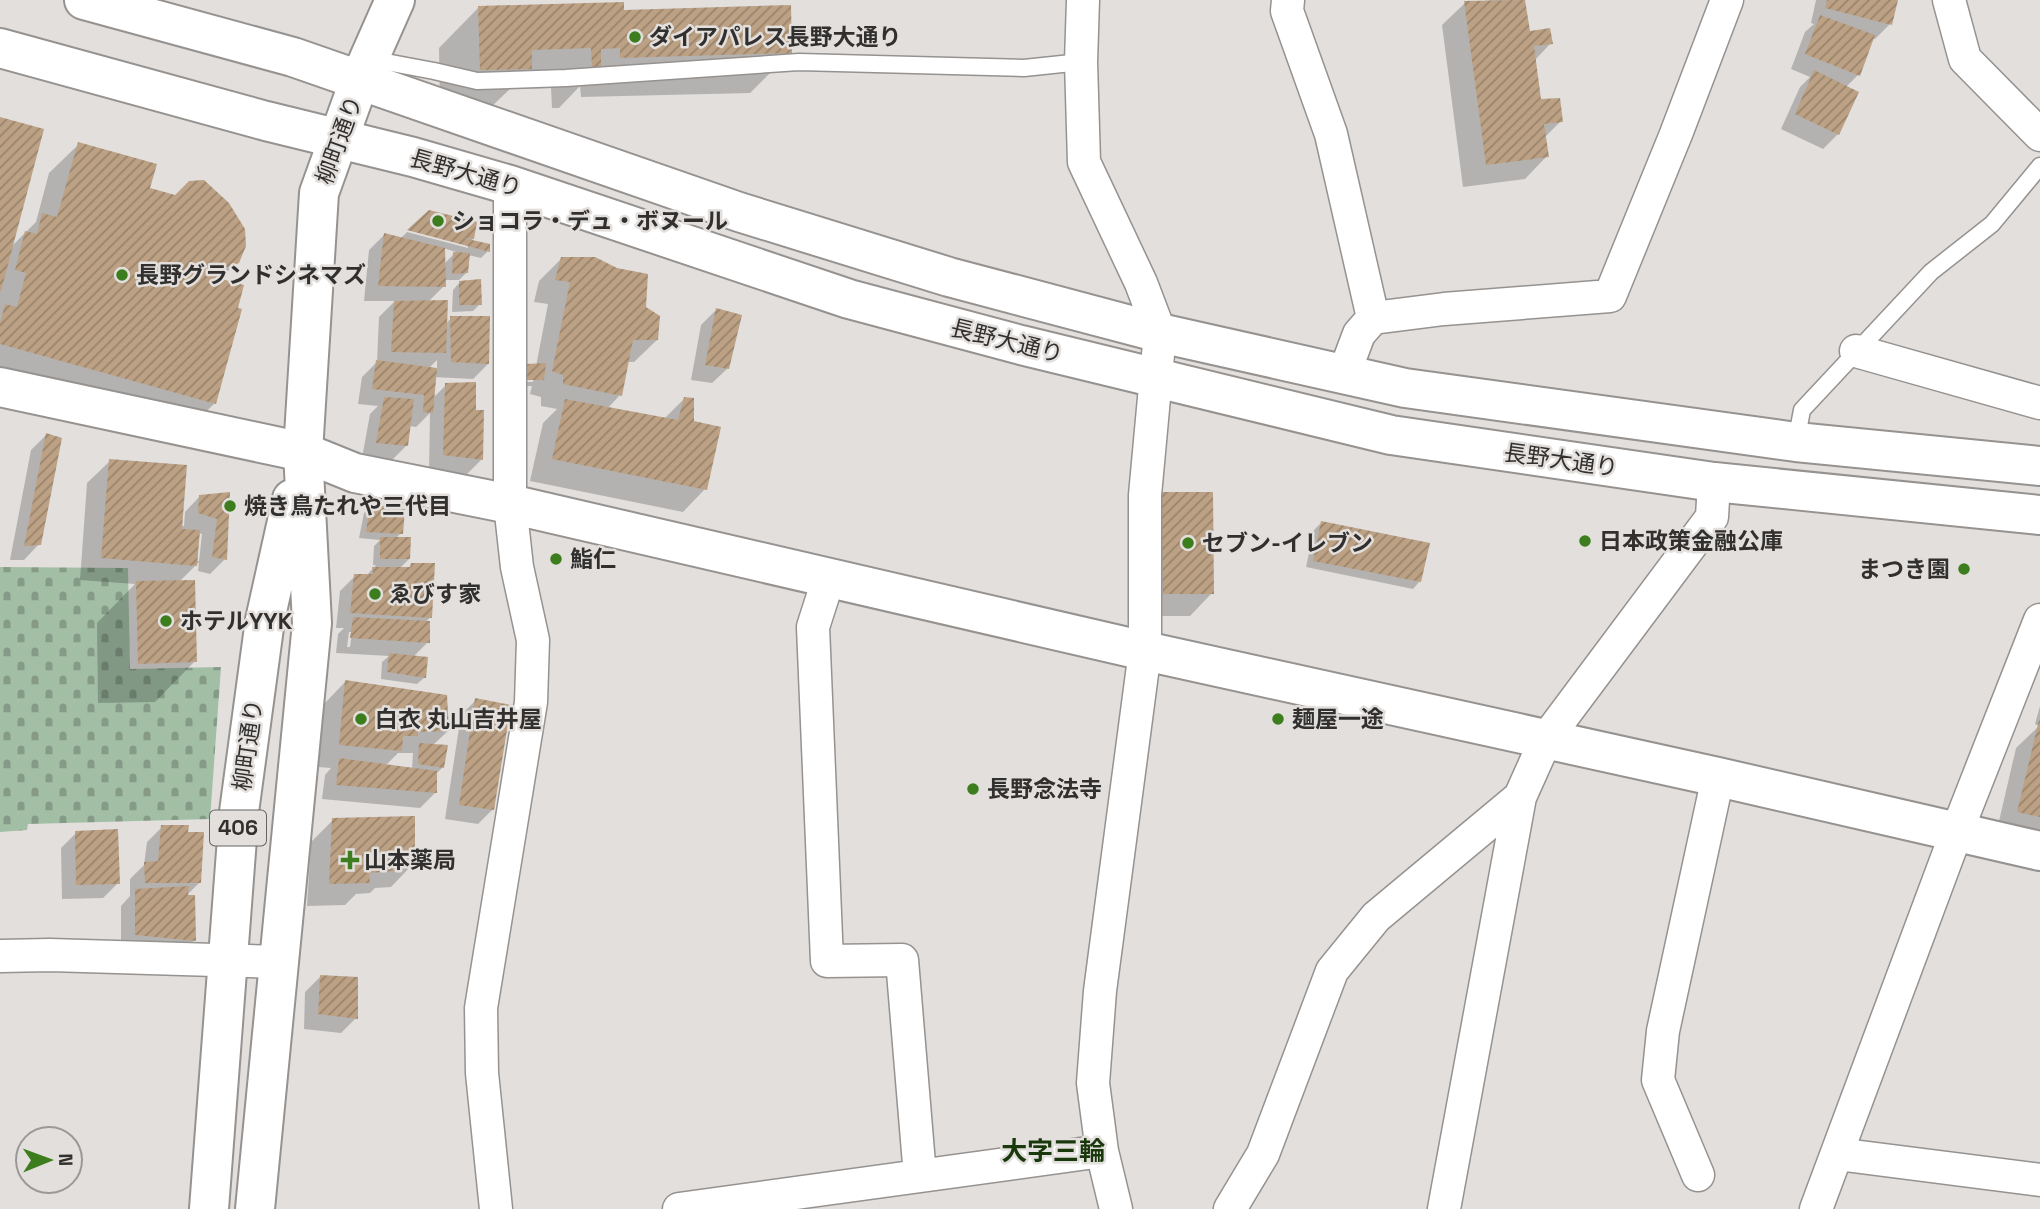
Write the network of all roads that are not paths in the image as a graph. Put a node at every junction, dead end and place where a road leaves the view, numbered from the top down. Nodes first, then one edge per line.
1 (84, 0) edge
2 (395, 0) edge
3 (1083, 0) edge
4 (1288, 0) edge
5 (1727, 0) edge
6 (1949, 0) edge
7 (0, 48) edge
8 (1081, 62) junction
9 (365, 69) junction
10 (2040, 135) edge
11 (338, 140) junction
12 (2040, 166) edge
13 (510, 185) junction
14 (1373, 318) junction
15 (1160, 333) junction
16 (1856, 351) junction
17 (1344, 374) junction
18 (1156, 377) junction
19 (0, 387) edge
20 (2040, 403) edge
21 (1796, 442) junction
22 (303, 452) junction
23 (2040, 466) edge
24 (1714, 482) junction
25 (510, 504) junction
26 (2040, 515) edge
27 (829, 578) junction
28 (2040, 620) edge
29 (1145, 651) junction
30 (1546, 739) junction
31 (1718, 777) junction
32 (1520, 797) junction
33 (1956, 831) junction
34 (2040, 850) edge
35 (0, 956) edge
36 (228, 958) junction
37 (279, 962) junction
38 (1102, 1151) junction
39 (1836, 1154) junction
40 (1698, 1175) dead end
41 (920, 1176) junction
42 (2040, 1181) edge
43 (209, 1209) edge
44 (255, 1209) edge
45 (496, 1209) edge
46 (679, 1209) edge
47 (1116, 1209) edge
48 (1230, 1209) edge
49 (1444, 1209) edge
50 (1816, 1209) edge

1 - 9 main road, 長野大通り
2 - 9 main road, 406
3 - 8 street
4 - 14 street
5 - 14 street
6 - 10 street
7 - 11 main road, 長野大通り
8 - 9 lane
8 - 15 street
9 - 11 main road, 柳町通り / 406
9 - 15 main road, 長野大通り
11 - 13 main road, 長野大通り
11 - 22 main road, 柳町通り / 406
12 - 16 lane
13 - 18 main road, 長野大通り
13 - 25 street
14 - 17 street
15 - 17 main road, 長野大通り
15 - 18 street
16 - 20 street
16 - 21 lane
17 - 21 main road, 長野大通り
18 - 24 main road, 長野大通り
18 - 29 street
19 - 22 main road
21 - 23 main road, 長野大通り
22 - 25 main road
22 - 36 main road, 柳町通り / 406
22 - 37 main road, 柳町通り / 406
24 - 26 main road, 長野大通り
24 - 30 street
25 - 27 main road
25 - 45 street
27 - 29 main road
27 - 41 street
28 - 33 street
29 - 30 main road
29 - 38 street
30 - 31 main road
30 - 32 street
31 - 33 main road
31 - 40 street
32 - 48 street
32 - 49 street
33 - 34 main road
33 - 39 street
35 - 36 street
36 - 37 street
36 - 43 main road, 柳町通り / 406
37 - 44 main road, 柳町通り / 406
38 - 41 street
38 - 47 street
39 - 42 street
39 - 50 street
41 - 46 street

